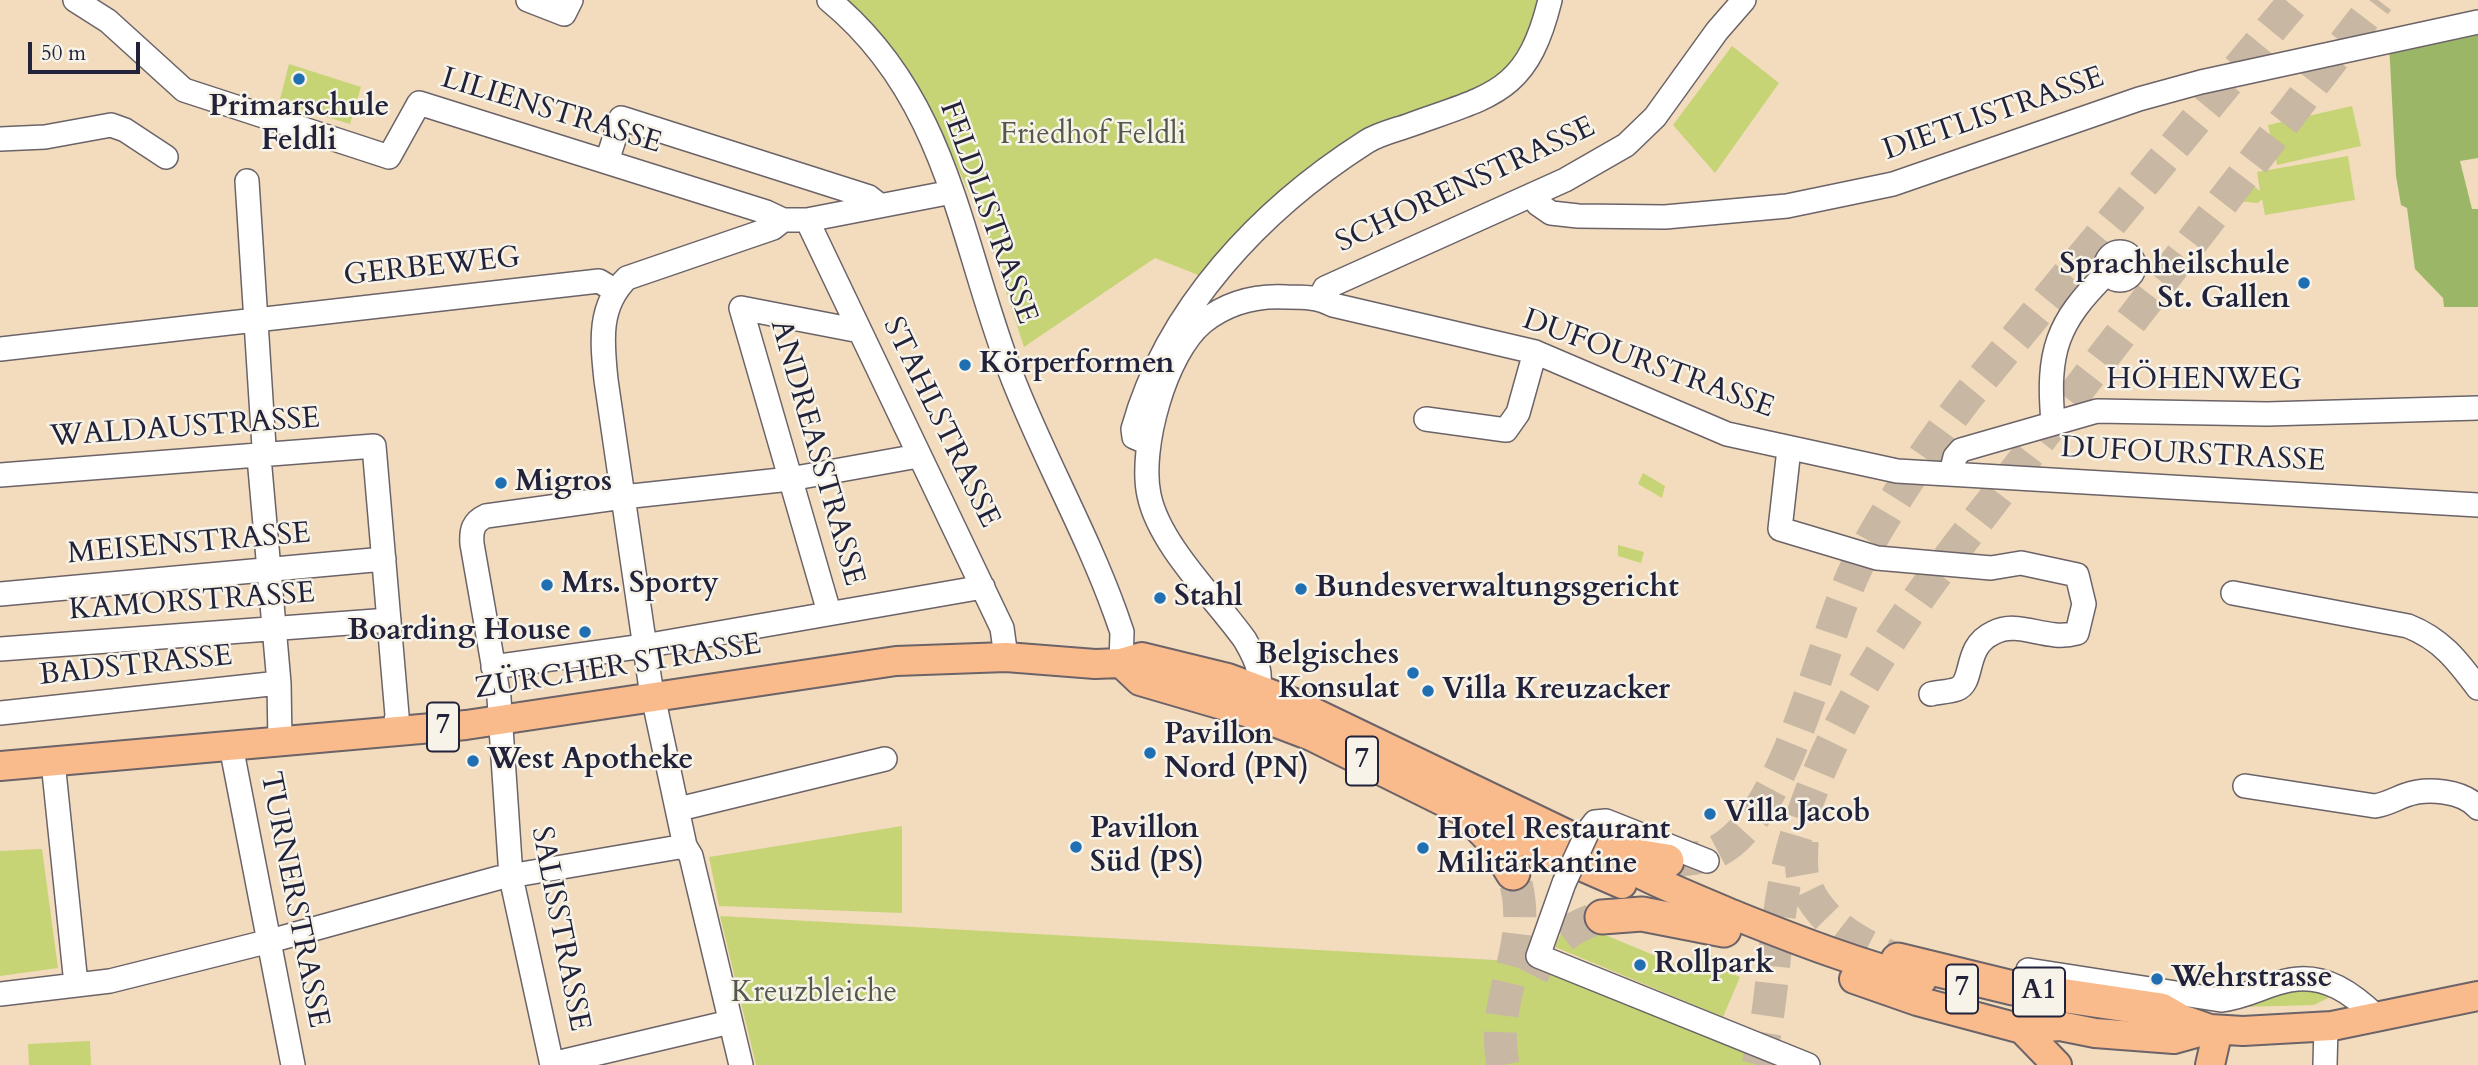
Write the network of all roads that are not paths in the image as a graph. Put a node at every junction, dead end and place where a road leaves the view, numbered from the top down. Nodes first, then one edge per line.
1 (75, 0) edge
2 (528, 0) edge
3 (571, 0) edge
4 (829, 0) edge
5 (1550, 0) edge
6 (1744, 0) edge
7 (2478, 22) edge
8 (0, 139) edge
9 (166, 157) dead end
10 (607, 162) junction
11 (247, 181) dead end
12 (952, 192) junction
13 (1532, 195) junction
14 (878, 204) junction
15 (783, 220) junction
16 (807, 220) junction
17 (2108, 274) dead end
18 (614, 290) junction
19 (1320, 298) junction
20 (256, 320) junction
21 (860, 331) junction
22 (0, 349) edge
23 (1535, 352) junction
24 (2478, 408) edge
25 (1426, 419) dead end
26 (2053, 422) junction
27 (1148, 443) junction
28 (1789, 449) junction
29 (918, 456) junction
30 (259, 457) junction
31 (1951, 473) junction
32 (0, 475) edge
33 (790, 479) junction
34 (623, 496) junction
35 (2478, 505) edge
36 (384, 559) junction
37 (269, 571) junction
38 (983, 587) junction
39 (2233, 593) dead end
40 (0, 594) edge
41 (830, 612) junction
42 (389, 620) junction
43 (274, 628) junction
44 (644, 646) junction
45 (0, 649) edge
46 (1006, 657) junction
47 (1121, 663) junction
48 (494, 667) junction
49 (279, 683) junction
50 (2478, 688) edge
51 (1931, 694) dead end
52 (653, 698) junction
53 (1256, 701) junction
54 (0, 712) edge
55 (499, 721) junction
56 (394, 733) junction
57 (280, 742) junction
58 (231, 746) junction
59 (885, 759) dead end
60 (53, 762) junction
61 (0, 766) edge
62 (2245, 786) dead end
63 (2478, 808) edge
64 (679, 809) junction
65 (1469, 815) junction
66 (1586, 833) junction
67 (685, 846) junction
68 (1667, 861) tunnel mouth
69 (1707, 861) dead end
70 (1513, 873) tunnel mouth
71 (511, 877) junction
72 (1602, 917) tunnel mouth
73 (1724, 930) junction
74 (270, 941) junction
75 (1898, 960) tunnel mouth
76 (2028, 970) dead end
77 (76, 984) junction
78 (0, 994) edge
79 (2478, 996) edge
80 (2377, 1017) junction
81 (730, 1021) junction
82 (2326, 1026) junction
83 (2203, 1027) junction
84 (2056, 1039) edge
85 (293, 1065) edge
86 (552, 1065) edge
87 (741, 1065) edge
88 (1808, 1065) edge
89 (2210, 1065) edge
90 (2325, 1065) edge

1 - 10 street, LILIENSTRASSE
2 - 3 street
4 - 12 street, FELDLISTRASSE
5 - 27 street
6 - 13 street, SCHORENSTRASSE
7 - 13 street, DIETLISTRASSE
8 - 9 street
10 - 14 street
10 - 15 street, LILIENSTRASSE
11 - 20 street
12 - 14 street
12 - 47 street, FELDLISTRASSE
13 - 19 street, SCHORENSTRASSE
14 - 16 street
15 - 16 street
15 - 18 street
16 - 21 street, STAHLSTRASSE
17 - 26 street
18 - 20 street, GERBEWEG
18 - 34 street
19 - 23 street, DUFOURSTRASSE
19 - 27 street, DUFOURSTRASSE
20 - 22 street, GERBEWEG
20 - 30 street
21 - 29 street, STAHLSTRASSE
21 - 33 street, ANDREASSTRASSE
23 - 25 street
23 - 28 street, DUFOURSTRASSE
24 - 26 street, HÖHENWEG
26 - 31 street, HÖHENWEG
27 - 53 street, DUFOURSTRASSE
28 - 31 street, DUFOURSTRASSE
28 - 51 street
29 - 33 street
29 - 38 street, STAHLSTRASSE
30 - 32 street, WALDAUSTRASSE
30 - 36 street, WALDAUSTRASSE
30 - 37 street
31 - 35 street, DUFOURSTRASSE
33 - 34 street
33 - 41 street, ANDREASSTRASSE
34 - 44 street
34 - 48 street, SALISSTRASSE
36 - 37 street, MEISENSTRASSE
36 - 42 street
37 - 40 street, MEISENSTRASSE
37 - 43 street
38 - 41 street
38 - 46 street, STAHLSTRASSE
39 - 50 street
41 - 44 street
42 - 43 street, KAMORSTRASSE
42 - 56 street
43 - 45 street, KAMORSTRASSE
43 - 49 street
44 - 48 street
44 - 52 street
46 - 47 main road, ZÜRCHER STRASSE / 7
46 - 52 main road, ZÜRCHER STRASSE / 7
47 - 53 main road, 7
48 - 55 street, SALISSTRASSE
49 - 54 street, BADSTRASSE
49 - 57 street
52 - 55 main road, ZÜRCHER STRASSE / 7
52 - 64 street
53 - 65 main road, 7
53 - 66 main road, 7
55 - 56 main road, ZÜRCHER STRASSE / 7
55 - 71 street, SALISSTRASSE
56 - 57 main road, ZÜRCHER STRASSE / 7
57 - 58 main road, ZÜRCHER STRASSE / 7
58 - 60 main road, ZÜRCHER STRASSE / 7
58 - 74 street, TURNERSTRASSE
59 - 64 street
60 - 61 main road, ZÜRCHER STRASSE / 7
60 - 77 street
62 - 63 street
64 - 67 street
65 - 70 highway
65 - 73 main road, 7
66 - 68 highway
66 - 69 street
66 - 84 main road, 7
66 - 88 street, bridge
67 - 71 street
67 - 81 street
71 - 74 street
71 - 86 street, SALISSTRASSE
72 - 73 highway
73 - 84 main road, 7
74 - 77 street
74 - 85 street, TURNERSTRASSE
75 - 83 highway, A1
76 - 80 street
77 - 78 street
79 - 80 main road, 7
80 - 82 main road, 7
81 - 86 street
81 - 87 street
82 - 83 main road, 7
82 - 90 street
83 - 84 main road, 7
83 - 89 main road

